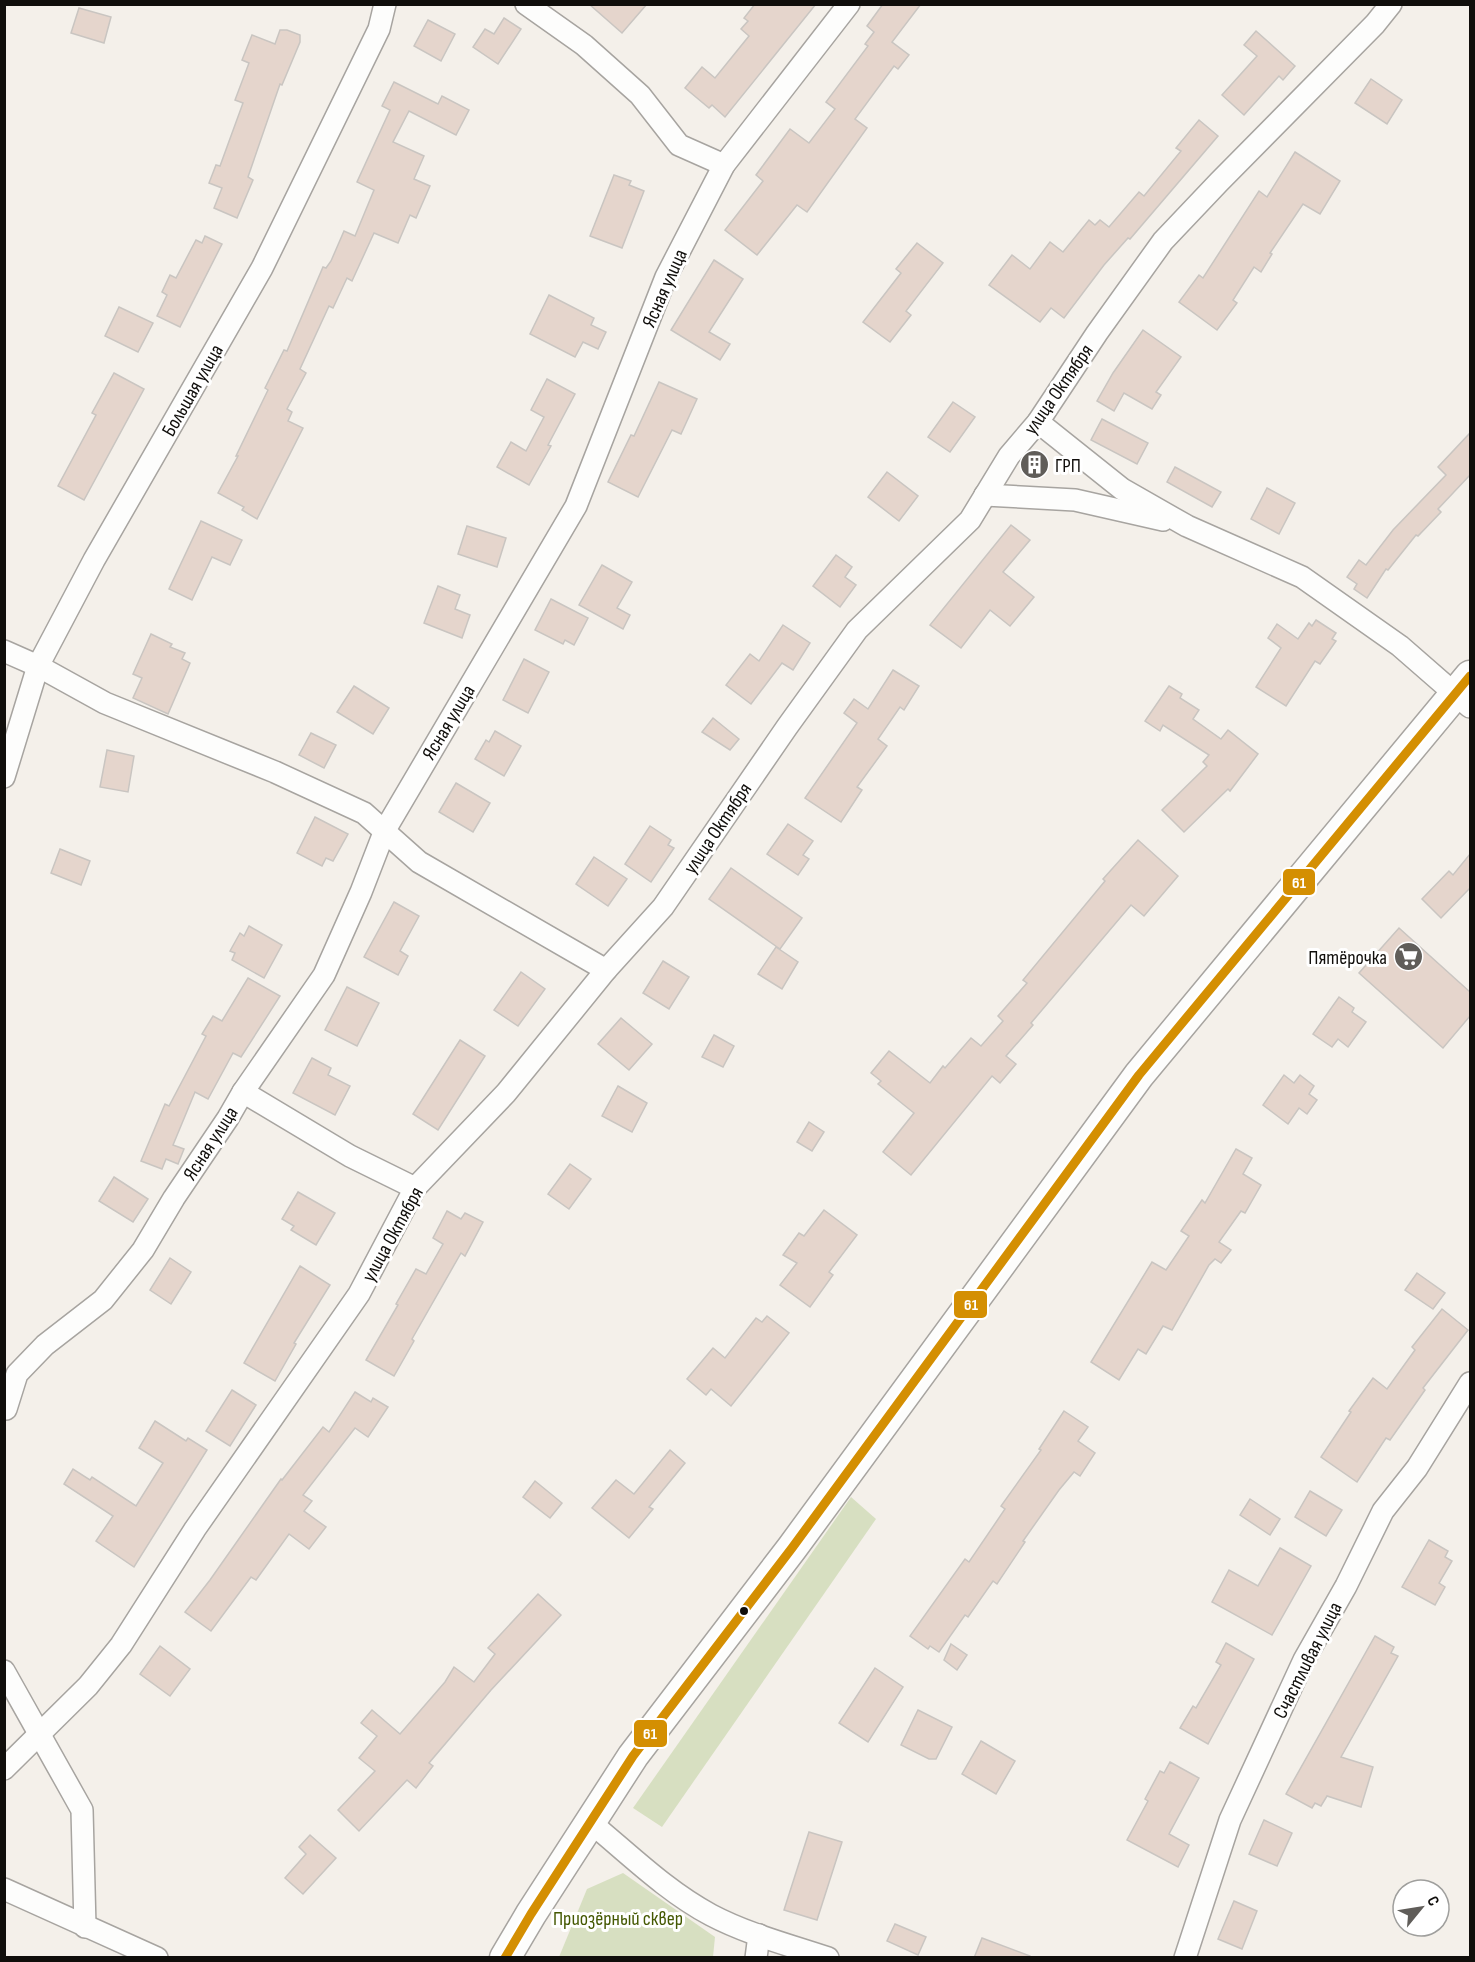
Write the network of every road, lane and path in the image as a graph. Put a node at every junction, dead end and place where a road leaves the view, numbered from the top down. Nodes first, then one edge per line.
1 (385, 4) edge
2 (526, 4) edge
3 (849, 4) edge
4 (1391, 4) edge
5 (724, 165) junction
6 (1038, 422) junction
7 (985, 495) junction
8 (1187, 526) junction
9 (4, 651) edge
10 (38, 666) junction
11 (1466, 692) edge
12 (4, 777) edge
13 (385, 830) junction
14 (606, 970) junction
15 (243, 1092) junction
16 (415, 1188) junction
17 (1470, 1383) edge
18 (6, 1409) dead end
19 (4, 1671) edge
20 (41, 1734) junction
21 (4, 1769) edge
22 (590, 1822) junction
23 (4, 1889) edge
24 (531, 1914) junction
25 (86, 1927) junction
26 (759, 1935) junction
27 (157, 1958) edge
28 (486, 1958) edge
29 (506, 1958) edge
30 (756, 1958) edge
31 (828, 1958) edge
32 (1185, 1958) edge

1 - 10 street, Большая улица
2 - 5 street
3 - 5 street, Ясная улица
4 - 6 street, улица Октября
5 - 13 street, Ясная улица
6 - 7 street, улица Октября
6 - 8 street
7 - 8 street
7 - 14 street, улица Октября
8 - 11 street
9 - 10 street
10 - 12 street, Большая улица
10 - 13 street
11 - 22 main road
13 - 14 street
13 - 15 street, Ясная улица
14 - 16 street, улица Октября
15 - 16 street
15 - 18 street, Ясная улица
16 - 20 street, улица Октября
17 - 32 street, Счастливая улица
19 - 20 street
20 - 21 street, улица Октября
20 - 25 street
22 - 24 main road
22 - 26 street
23 - 25 street
24 - 28 street
24 - 29 main road
25 - 27 street
26 - 30 street
26 - 31 street

